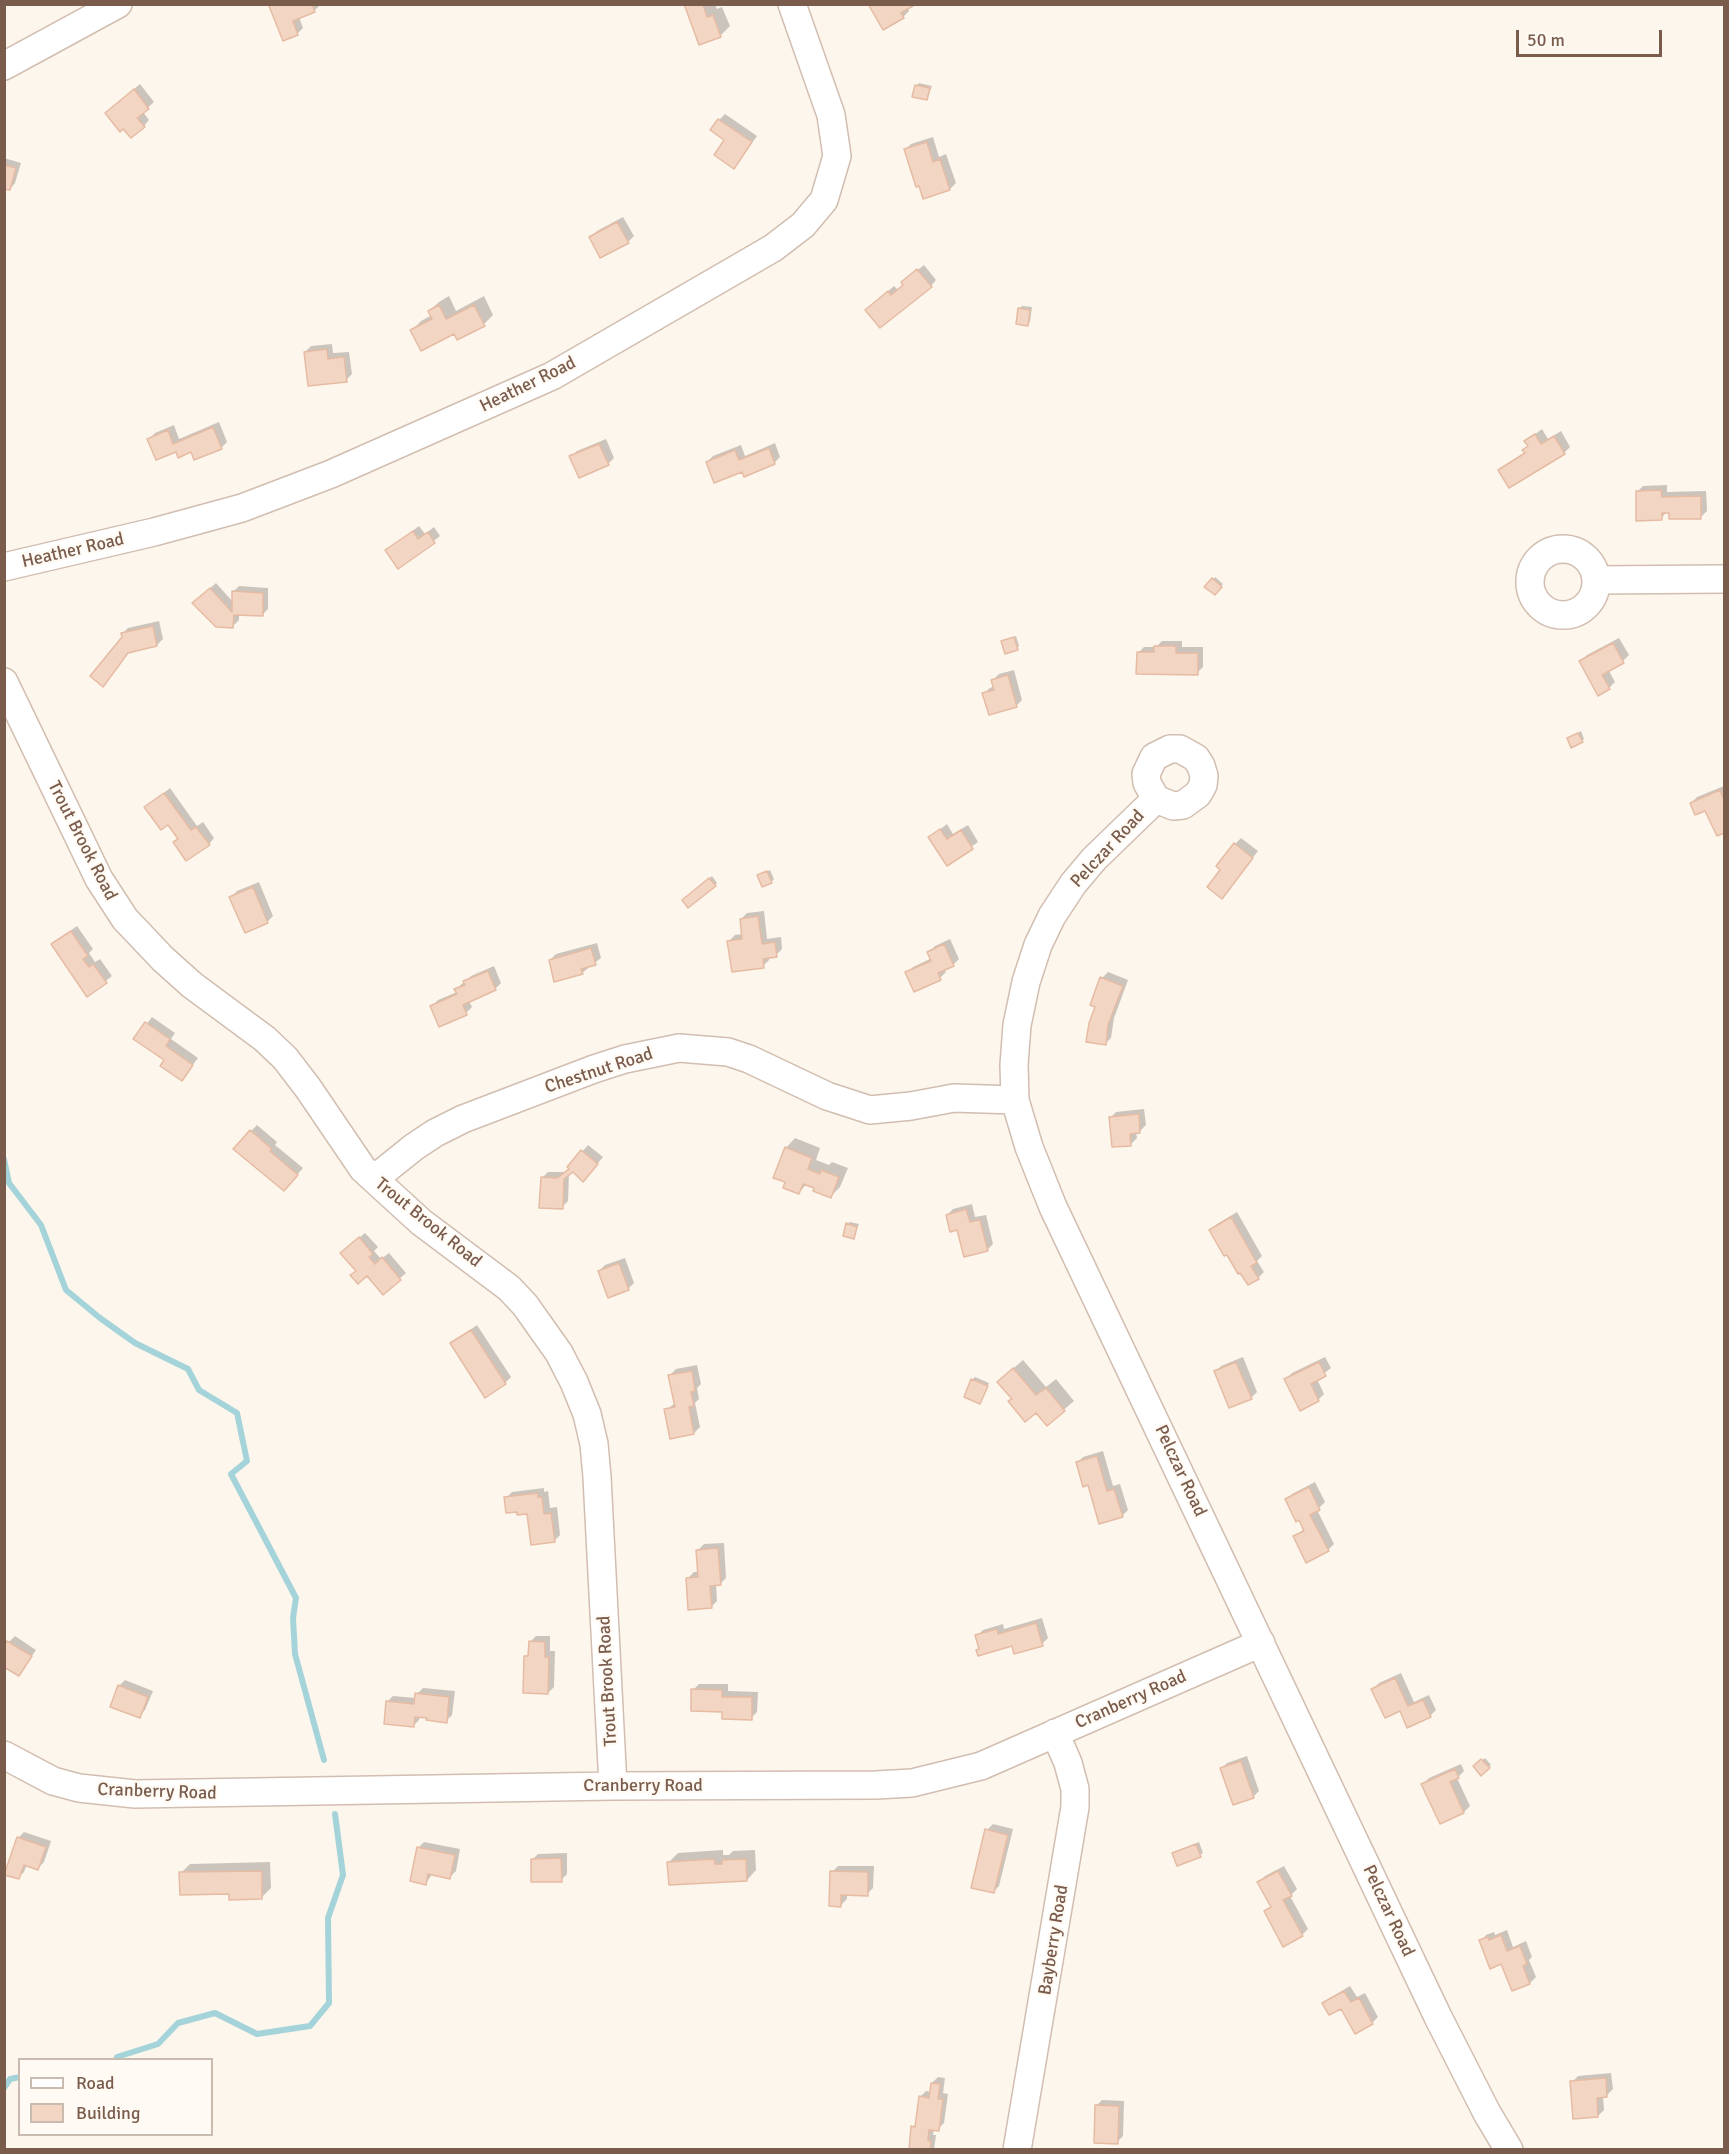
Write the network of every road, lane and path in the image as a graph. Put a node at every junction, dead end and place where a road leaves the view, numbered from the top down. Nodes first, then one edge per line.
1 (118, 4) edge
2 (792, 4) edge
3 (4, 66) edge
4 (4, 567) edge
5 (1725, 579) edge
6 (1596, 580) dead end
7 (4, 682) edge
8 (1156, 799) dead end
9 (1015, 1101) junction
10 (374, 1179) junction
11 (1261, 1643) junction
12 (1055, 1733) junction
13 (4, 1755) edge
14 (613, 1786) junction
15 (1017, 2150) edge
16 (1509, 2150) edge

1 - 3 street
2 - 4 street, Heather Road
5 - 6 street
7 - 10 street, Trout Brook Road
8 - 9 street, Pelczar Road
9 - 10 street, Chestnut Road
9 - 11 street, Pelczar Road
10 - 14 street, Trout Brook Road
11 - 12 street, Cranberry Road
11 - 16 street, Pelczar Road
12 - 14 street, Cranberry Road
12 - 15 street, Bayberry Road
13 - 14 street, Cranberry Road

